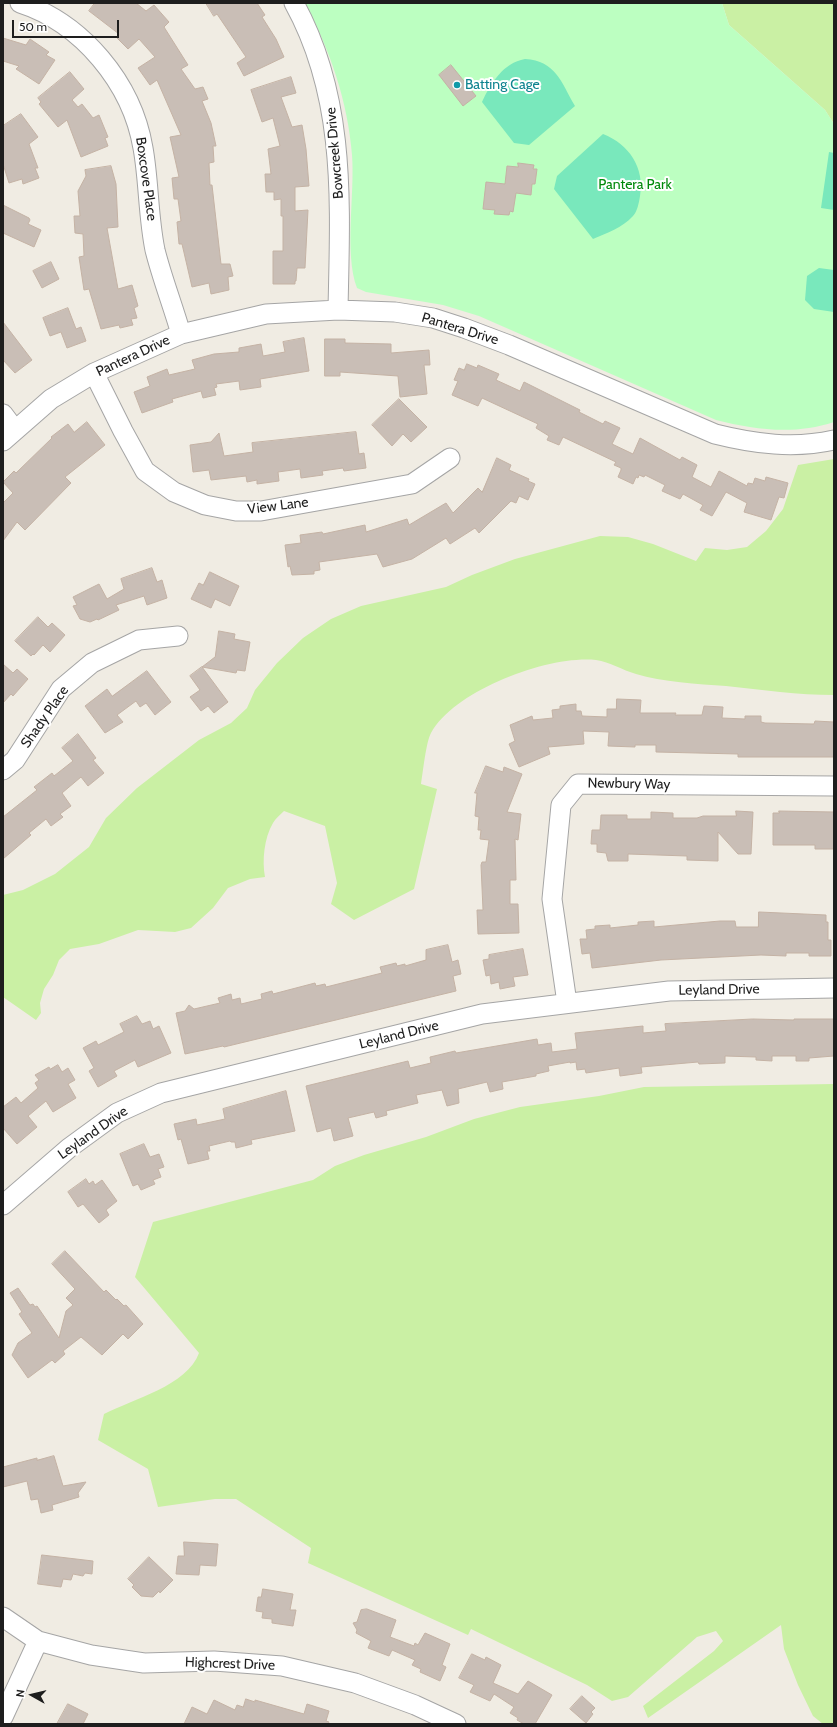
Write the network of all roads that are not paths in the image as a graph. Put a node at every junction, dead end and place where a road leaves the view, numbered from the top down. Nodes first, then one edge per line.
1 (20, 3) edge
2 (294, 3) edge
3 (338, 310) junction
4 (181, 334) junction
5 (94, 373) junction
6 (3, 414) edge
7 (9, 436) edge
8 (834, 440) edge
9 (450, 458) dead end
10 (178, 636) dead end
11 (3, 770) edge
12 (834, 786) edge
13 (834, 988) edge
14 (568, 1003) junction
15 (3, 1205) edge
16 (3, 1618) edge
17 (38, 1640) junction
18 (3, 1717) edge
19 (456, 1724) edge

1 - 4 street, Boxcove Place
2 - 3 street, Bowcreek Drive
3 - 4 street, Pantera Drive
3 - 8 street, Pantera Drive
4 - 5 street, Pantera Drive
5 - 7 street, Pantera Drive
5 - 9 street, View Lane
6 - 7 street
10 - 11 street, Shady Place
12 - 14 street, Newbury Way
13 - 14 street, Leyland Drive
14 - 15 street, Leyland Drive
16 - 17 street, Highcrest Drive
17 - 18 street
17 - 19 street, Highcrest Drive

